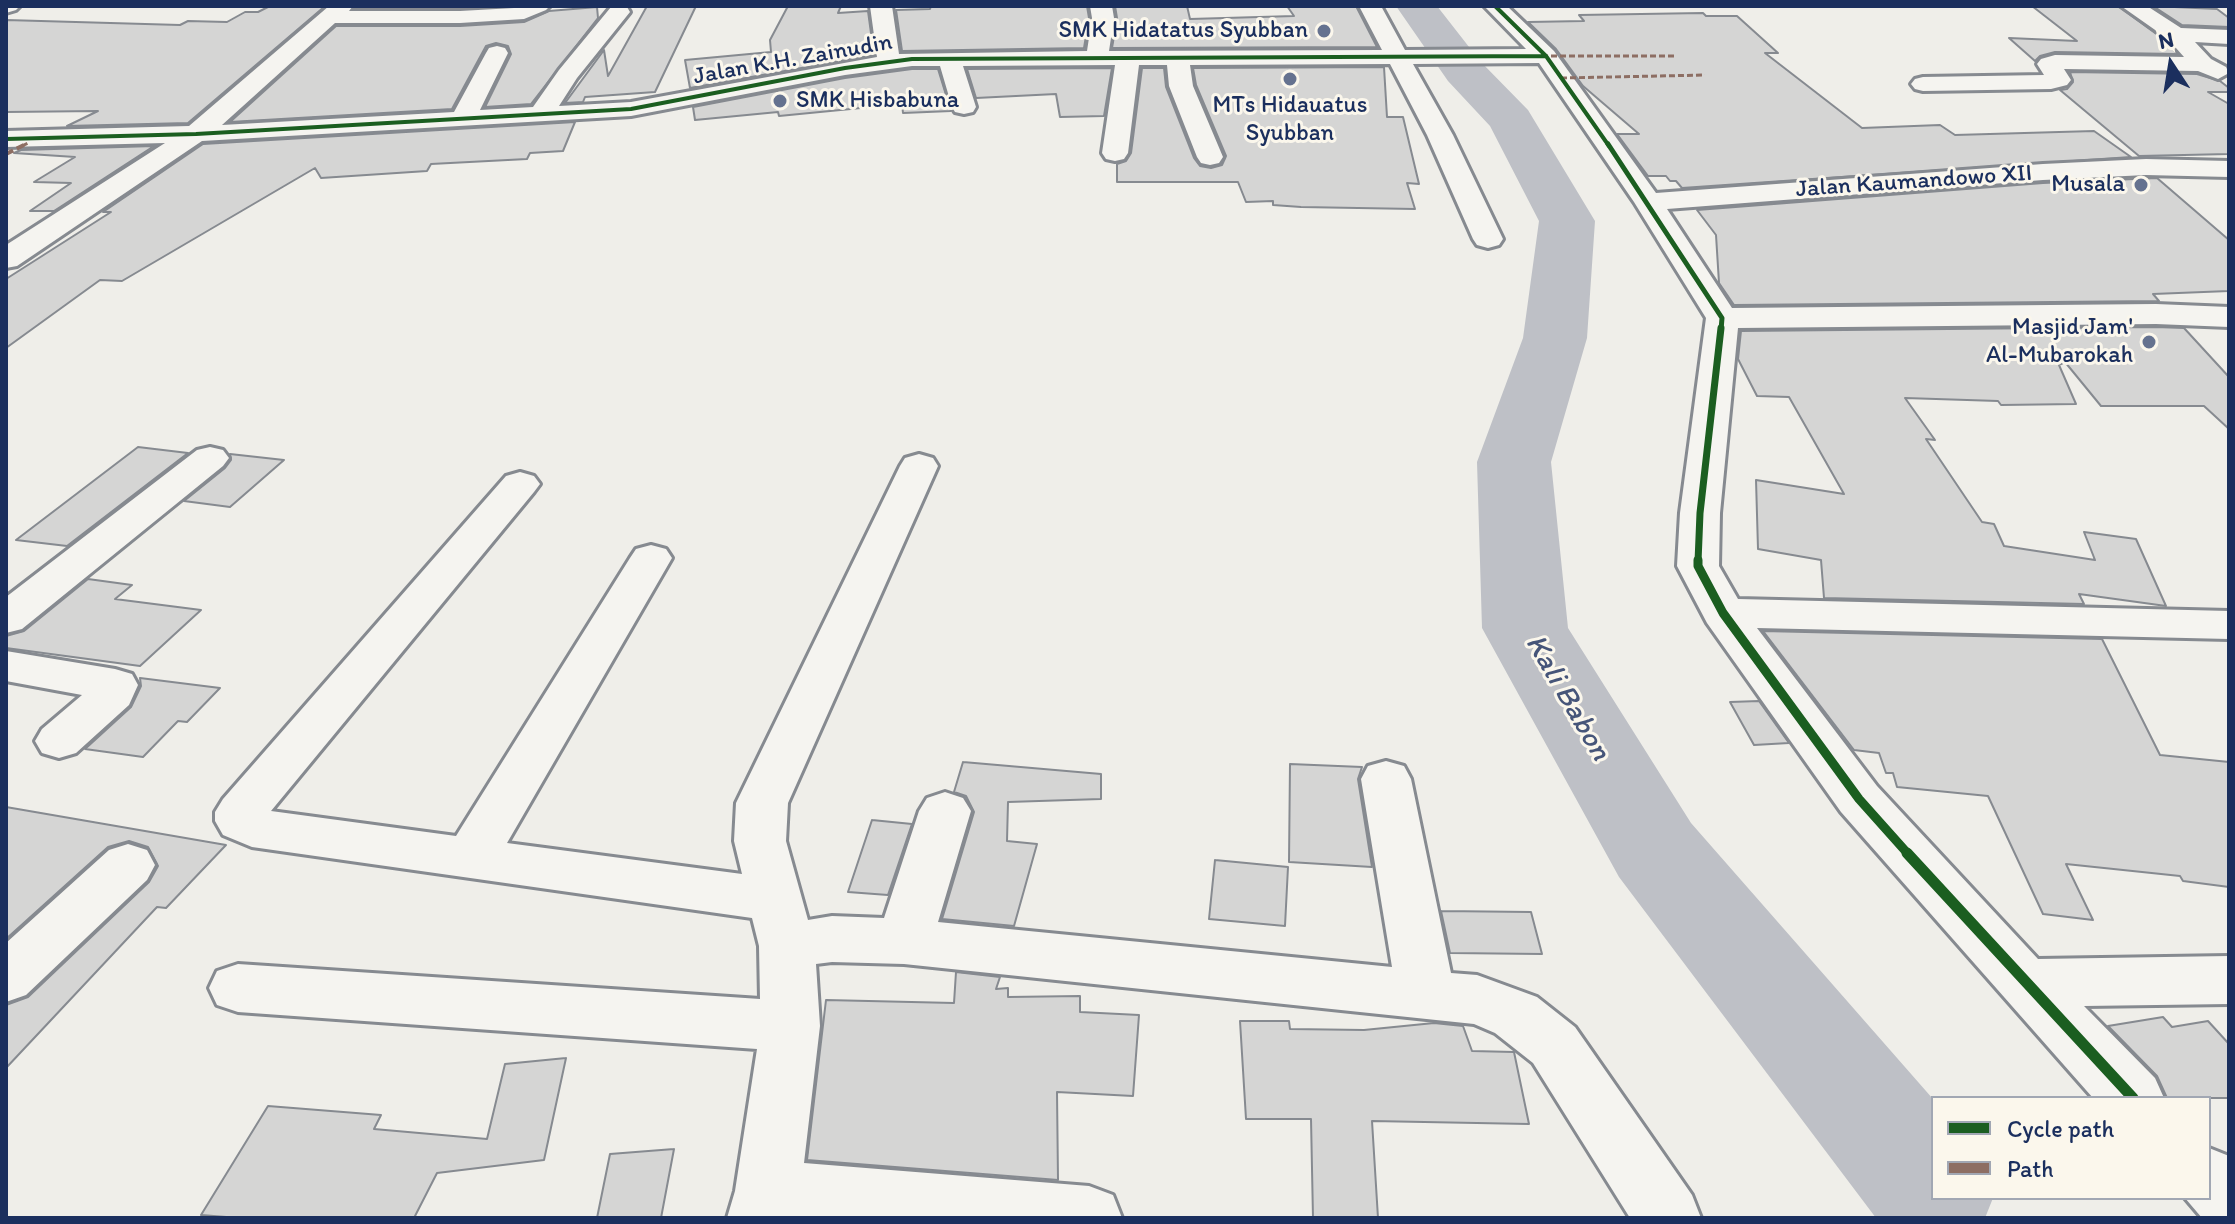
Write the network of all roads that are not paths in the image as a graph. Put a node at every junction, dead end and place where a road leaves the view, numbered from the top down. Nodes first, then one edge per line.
1 (539, 6) edge
2 (881, 6) edge
3 (1101, 6) edge
4 (1370, 6) edge
5 (1495, 6) edge
6 (2132, 6) edge
7 (335, 11) edge
8 (619, 12) dead end
9 (2176, 34) junction
10 (2229, 37) edge
11 (497, 53) dead end
12 (1543, 56) junction
13 (1398, 57) junction
14 (949, 58) junction
15 (1097, 58) junction
16 (1128, 58) junction
17 (1178, 58) junction
18 (889, 61) junction
19 (2220, 72) edge
20 (1923, 84) dead end
21 (964, 107) dead end
22 (540, 116) junction
23 (462, 120) junction
24 (196, 134) junction
25 (6, 139) edge
26 (35, 139) junction
27 (1115, 153) dead end
28 (6, 154) edge
29 (1210, 157) dead end
30 (2229, 169) edge
31 (1648, 202) junction
32 (1488, 239) dead end
33 (6, 259) edge
34 (2229, 317) edge
35 (1722, 318) junction
36 (210, 458) dead end
37 (919, 466) dead end
38 (520, 484) dead end
39 (651, 558) dead end
40 (1723, 613) junction
41 (6, 619) edge
42 (2229, 625) edge
43 (6, 666) edge
44 (59, 741) dead end
45 (1386, 779) dead end
46 (945, 811) dead end
47 (471, 857) junction
48 (128, 865) dead end
49 (781, 923) junction
50 (904, 941) junction
51 (6, 978) edge
52 (2229, 980) edge
53 (2024, 983) junction
54 (238, 988) dead end
55 (1426, 993) junction
56 (790, 1026) junction
57 (2131, 1096) edge
58 (2211, 1181) edge
59 (2229, 1200) edge
60 (764, 1204) edge
61 (1089, 1218) edge
62 (1668, 1218) edge

1 - 7 street
2 - 18 street
3 - 15 street
4 - 13 street
5 - 12 street
6 - 9 street
7 - 24 street
8 - 22 street
9 - 10 street
9 - 19 street
11 - 23 street
12 - 13 street, Jalan K.H. Zainudin
12 - 31 street
13 - 17 street, Jalan K.H. Zainudin
13 - 32 street
14 - 15 street, Jalan K.H. Zainudin
14 - 18 street, Jalan K.H. Zainudin
14 - 21 street
15 - 16 street, Jalan K.H. Zainudin
16 - 17 street, Jalan K.H. Zainudin
16 - 27 street
17 - 29 street
18 - 22 street, Jalan K.H. Zainudin
19 - 20 street
22 - 23 street, Jalan K.H. Zainudin
23 - 24 street, Jalan K.H. Zainudin
24 - 26 street, Jalan K.H. Zainudin
24 - 33 street
25 - 26 street, Jalan K.H. Zainudin
26 - 28 street
30 - 31 street, Jalan Kaumandowo XII
31 - 35 street
34 - 35 street
35 - 40 street
36 - 41 street
37 - 49 street
38 - 47 street
39 - 47 street
40 - 42 street
40 - 53 street
43 - 44 street
45 - 55 street
46 - 50 street
47 - 49 street
48 - 51 street
49 - 50 street
49 - 56 street
50 - 55 street
52 - 53 street
53 - 57 street
54 - 56 street
55 - 62 street
56 - 60 street
58 - 59 street
60 - 61 street

